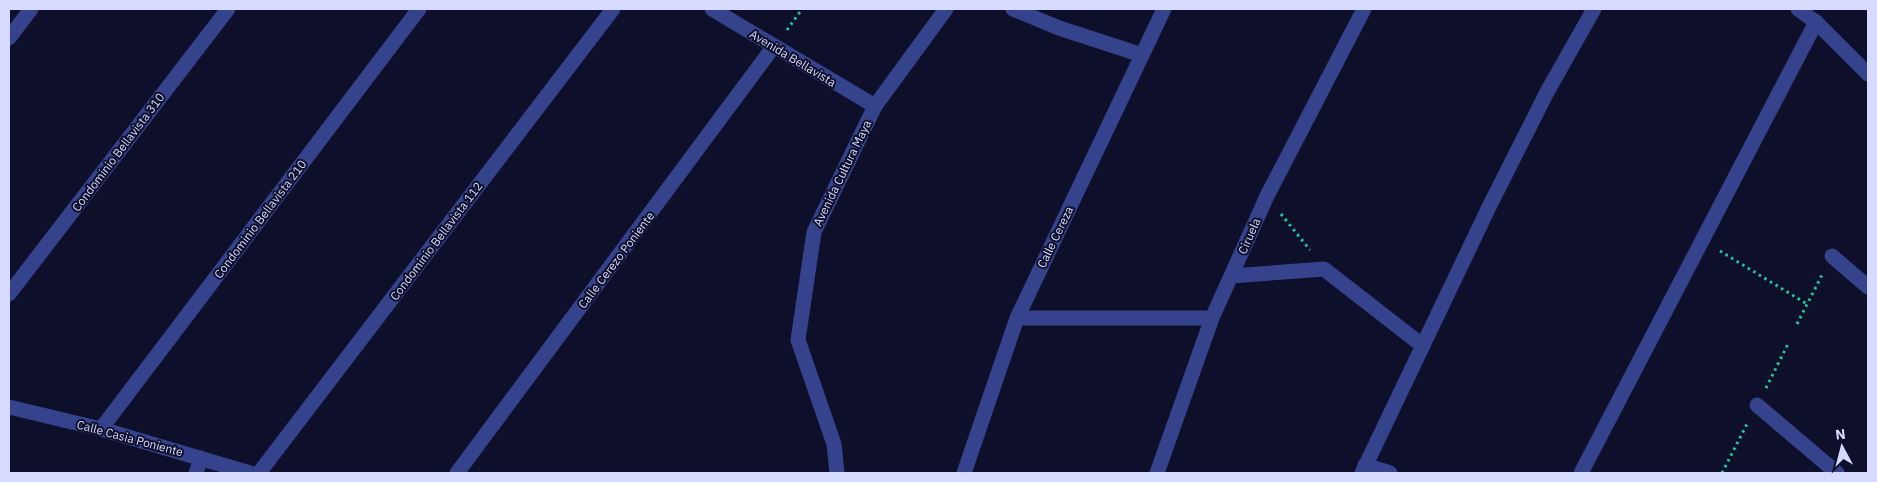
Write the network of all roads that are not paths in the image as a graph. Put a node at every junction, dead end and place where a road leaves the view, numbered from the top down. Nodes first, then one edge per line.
1 (31, 9) edge
2 (228, 9) edge
3 (420, 9) edge
4 (613, 9) edge
5 (712, 9) edge
6 (946, 9) edge
7 (1013, 9) edge
8 (1164, 9) edge
9 (1364, 9) edge
10 (1594, 9) edge
11 (1798, 9) edge
12 (1816, 22) junction
13 (9, 38) edge
14 (774, 46) junction
15 (1142, 55) junction
16 (1868, 74) edge
17 (875, 106) junction
18 (1832, 256) road end
19 (1231, 276) junction
20 (1868, 287) edge
21 (9, 294) edge
22 (1017, 318) junction
23 (1212, 318) junction
24 (1423, 346) junction
25 (1757, 405) dead end
26 (9, 407) edge
27 (101, 429) junction
28 (201, 458) junction
29 (1364, 469) edge
30 (196, 473) edge
31 (250, 473) edge
32 (259, 473) edge
33 (457, 473) edge
34 (837, 473) edge
35 (964, 473) edge
36 (1157, 473) edge
37 (1390, 473) edge
38 (1581, 473) edge
39 (1837, 473) edge

1 - 13 street
2 - 21 street, Condominio Bellavista 310
3 - 27 street, Condominio Bellavista 210
4 - 32 street, Condominio Bellavista 112
5 - 14 street, Avenida Bellavista
6 - 17 street, Avenida Cultura Maya
7 - 15 street
8 - 15 street, Calle Cereza
9 - 19 street, Ciruela
10 - 24 street
11 - 12 street
12 - 16 street
12 - 38 street
14 - 17 street, Avenida Bellavista
14 - 33 street, Calle Cerezo Poniente
15 - 22 street, Calle Cereza
17 - 34 street, Avenida Cultura Maya
18 - 20 street
19 - 23 street, Ciruela
19 - 24 street
22 - 23 street
22 - 35 street, Calle Cereza
23 - 36 street, Ciruela
24 - 29 street
25 - 39 street
26 - 27 street, Calle Casia Poniente
27 - 28 street, Calle Casia Poniente
28 - 30 street
28 - 31 street, Calle Casia Poniente
29 - 37 street

